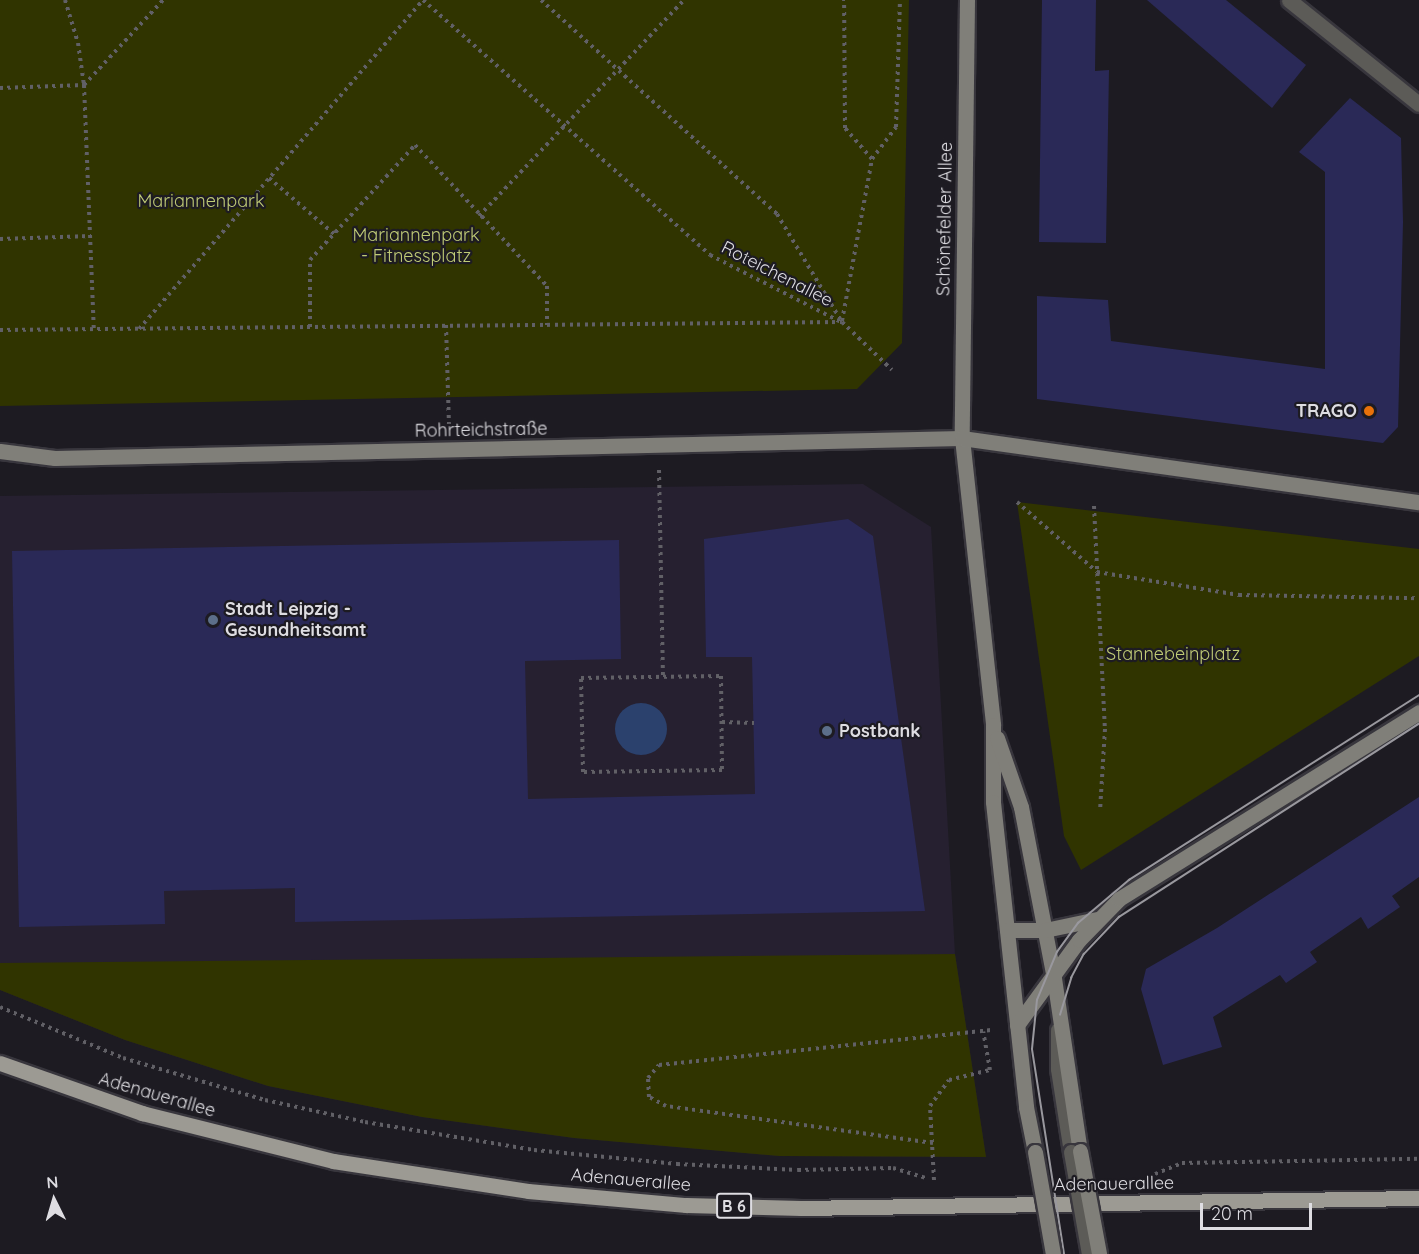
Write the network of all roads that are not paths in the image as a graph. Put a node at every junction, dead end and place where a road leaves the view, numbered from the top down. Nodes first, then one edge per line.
1 (967, 0) edge
2 (1290, 0) edge
3 (1419, 104) edge
4 (962, 438) junction
5 (0, 451) edge
6 (1419, 502) edge
7 (1419, 712) edge
8 (993, 725) junction
9 (1097, 920) junction
10 (1007, 930) junction
11 (1045, 930) junction
12 (1054, 978) junction
13 (1017, 1024) junction
14 (0, 1063) edge
15 (1076, 1152) junction
16 (1419, 1198) edge
17 (1053, 1254) edge
18 (1089, 1254) edge
19 (1099, 1254) edge

1 - 4 main road, Schönefelder Allee
2 - 3 street
4 - 5 main road, Rohrteichstraße
4 - 6 main road
4 - 8 main road
7 - 9 main road
8 - 10 main road
8 - 11 main road
9 - 11 main road
9 - 12 main road
10 - 11 main road
10 - 13 main road
11 - 12 main road
12 - 13 main road
12 - 15 main road
13 - 17 main road, bridge
14 - 16 main road, Adenauerallee / B 6
15 - 18 street, bridge
15 - 19 main road, bridge

